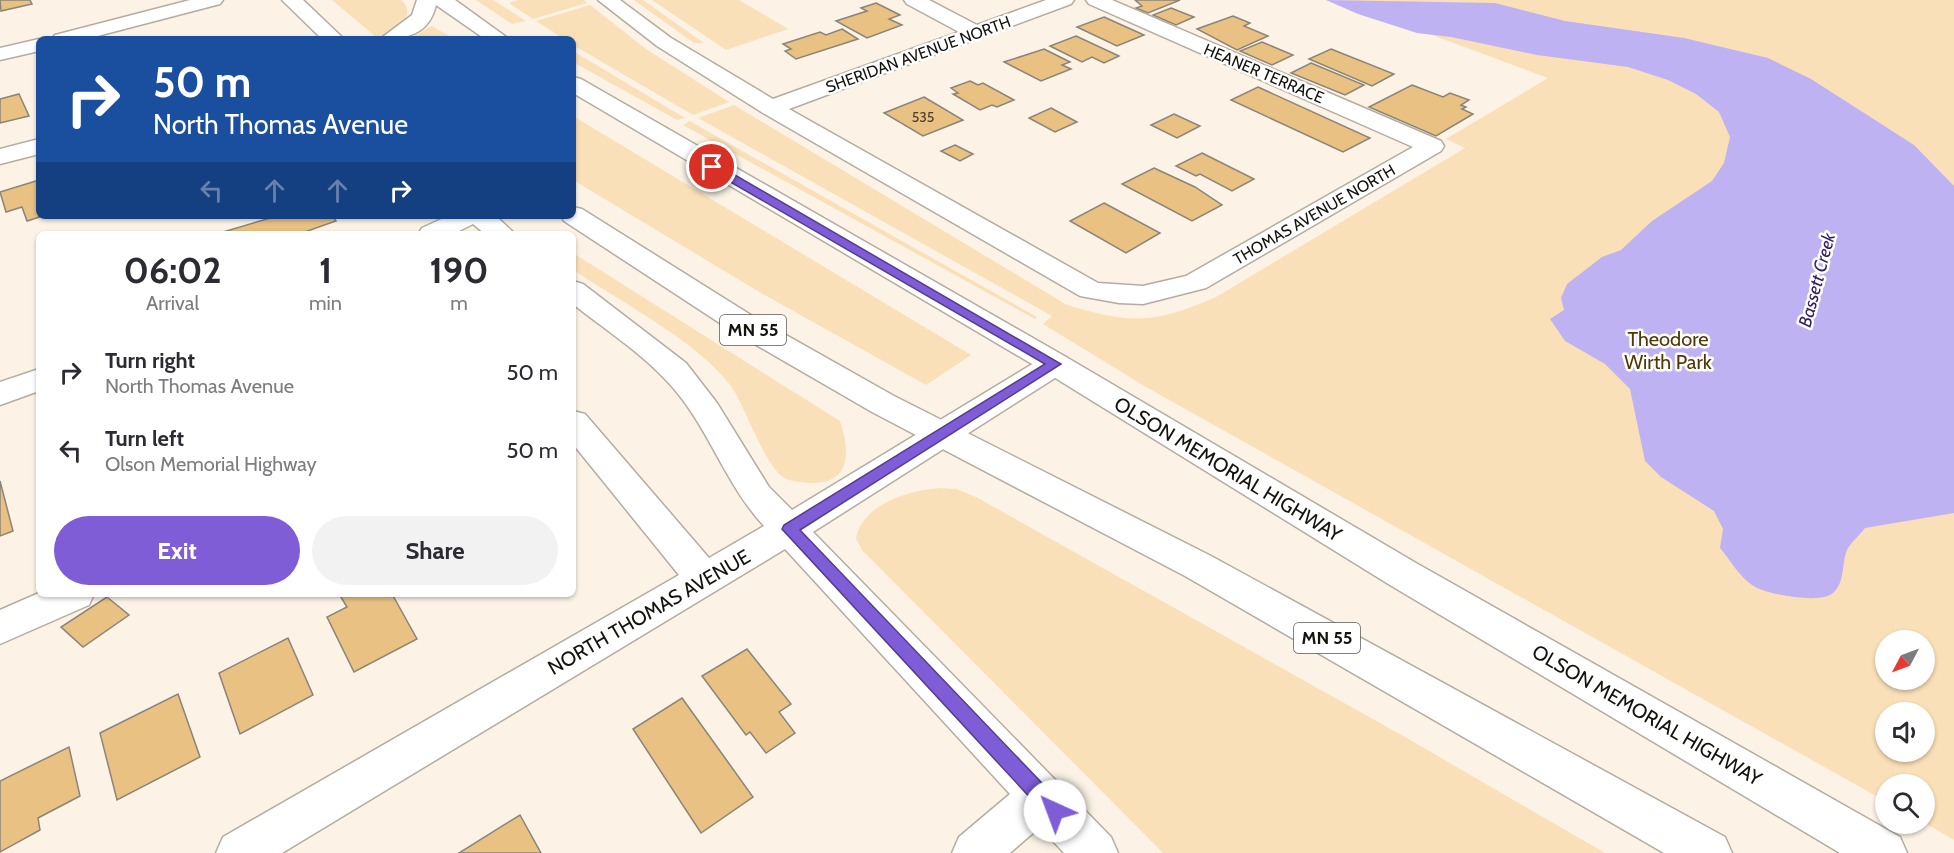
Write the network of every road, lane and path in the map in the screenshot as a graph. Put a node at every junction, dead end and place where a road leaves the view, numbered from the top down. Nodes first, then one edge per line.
1 (213, 0) edge
2 (292, 0) edge
3 (427, 0) edge
4 (442, 0) edge
5 (608, 0) edge
6 (914, 0) edge
7 (1064, 0) edge
8 (1096, 0) edge
9 (975, 32) junction
10 (74, 36) edge
11 (331, 36) edge
12 (395, 36) edge
13 (495, 36) edge
14 (36, 46) edge
15 (0, 54) edge
16 (576, 86) edge
17 (771, 108) junction
18 (1432, 146) joint
19 (36, 147) edge
20 (0, 157) edge
21 (576, 217) edge
22 (464, 219) edge
23 (483, 219) edge
24 (438, 231) edge
25 (498, 231) edge
26 (576, 292) edge
27 (1055, 364) junction
28 (36, 380) edge
29 (0, 394) edge
30 (576, 426) edge
31 (939, 434) junction
32 (789, 529) junction
33 (704, 578) junction
34 (68, 597) edge
35 (0, 628) edge
36 (1042, 796) junction
37 (239, 853) edge
38 (975, 853) edge
39 (1095, 853) edge
40 (1709, 853) edge
41 (1884, 853) edge

1 - 10 street
2 - 11 street
3 - 12 street
4 - 13 street
5 - 17 street, THOMAS AVENUE NORTH
6 - 9 street
7 - 9 street, SHERIDAN AVENUE NORTH
8 - 18 street, HEANER TERRACE
9 - 17 street, SHERIDAN AVENUE NORTH
14 - 15 street
16 - 27 street, OLSON MEMORIAL HIGHWAY
17 - 18 street, THOMAS AVENUE NORTH
19 - 20 street
21 - 31 street, MN 55
22 - 24 street
23 - 25 street
26 - 32 street
27 - 31 street, NORTH THOMAS AVENUE
27 - 41 street, OLSON MEMORIAL HIGHWAY
28 - 29 street
30 - 33 street
31 - 32 street, NORTH THOMAS AVENUE
31 - 40 street, MN 55
32 - 33 street, NORTH THOMAS AVENUE
32 - 36 street
33 - 37 street, NORTH THOMAS AVENUE
34 - 35 street
36 - 38 street
36 - 39 street

